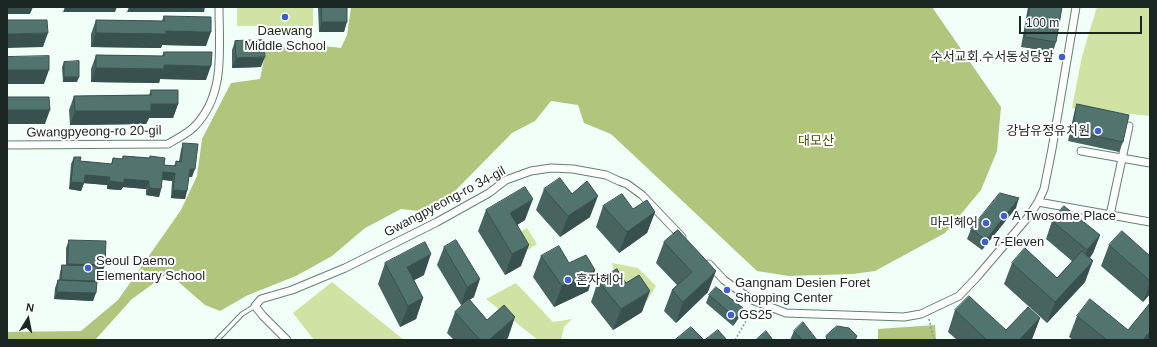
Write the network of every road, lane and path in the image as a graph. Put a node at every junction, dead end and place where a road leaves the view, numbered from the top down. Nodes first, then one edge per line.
1 (219, 7) edge
2 (1076, 7) edge
3 (1129, 126) edge
4 (7, 145) edge
5 (1081, 151) dead end
6 (1122, 158) junction
7 (1150, 163) edge
8 (1038, 202) junction
9 (1110, 215) junction
10 (1150, 222) edge
11 (686, 240) edge
12 (702, 257) edge
13 (757, 302) junction
14 (255, 306) junction
15 (926, 312) junction
16 (217, 340) edge
17 (287, 340) edge
18 (735, 340) edge
19 (934, 340) edge

1 - 4 street, Gwangpyeong-ro 20-gil
2 - 8 street
3 - 6 street
5 - 6 street
6 - 7 street
6 - 9 street
8 - 9 street
8 - 15 street
9 - 10 street
11 - 14 street, Gwangpyeong-ro 34-gil
12 - 13 street
13 - 15 street
13 - 18 path
14 - 16 lane
14 - 17 street
15 - 19 path

